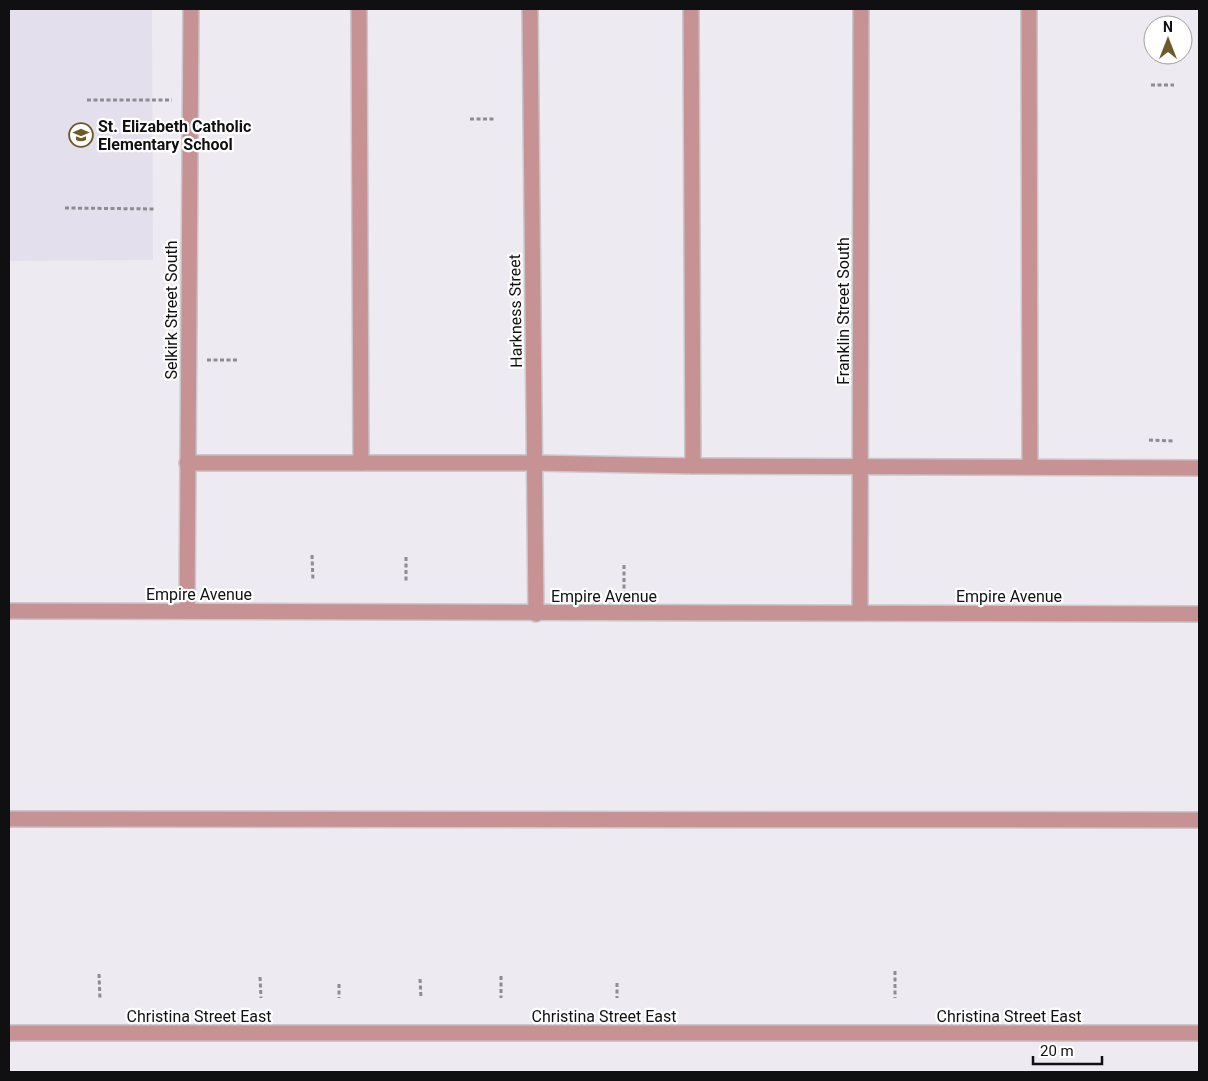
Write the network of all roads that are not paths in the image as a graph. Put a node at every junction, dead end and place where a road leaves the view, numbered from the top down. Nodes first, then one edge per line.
1 (191, 9) edge
2 (359, 9) edge
3 (530, 9) edge
4 (692, 9) edge
5 (861, 9) edge
6 (1028, 9) edge
7 (187, 463) junction
8 (361, 463) junction
9 (534, 463) junction
10 (693, 466) junction
11 (860, 467) junction
12 (1030, 467) junction
13 (1199, 468) edge
14 (187, 611) junction
15 (9, 612) edge
16 (860, 613) junction
17 (536, 614) junction
18 (1199, 614) edge
19 (9, 819) edge
20 (1199, 820) edge
21 (9, 1033) edge
22 (1199, 1033) edge

1 - 7 street, Selkirk Street South
2 - 8 street
3 - 9 street, Harkness Street
4 - 10 street
5 - 11 street, Franklin Street South
6 - 12 street
7 - 8 street
7 - 14 street, Selkirk Street South
8 - 9 street
9 - 10 street
9 - 17 street, Harkness Street
10 - 11 street
11 - 12 street
11 - 16 street, Franklin Street South
12 - 13 street
14 - 15 street, Empire Avenue
14 - 17 street, Empire Avenue
16 - 17 street, Empire Avenue
16 - 18 street, Empire Avenue
19 - 20 street
21 - 22 street, Christina Street East

